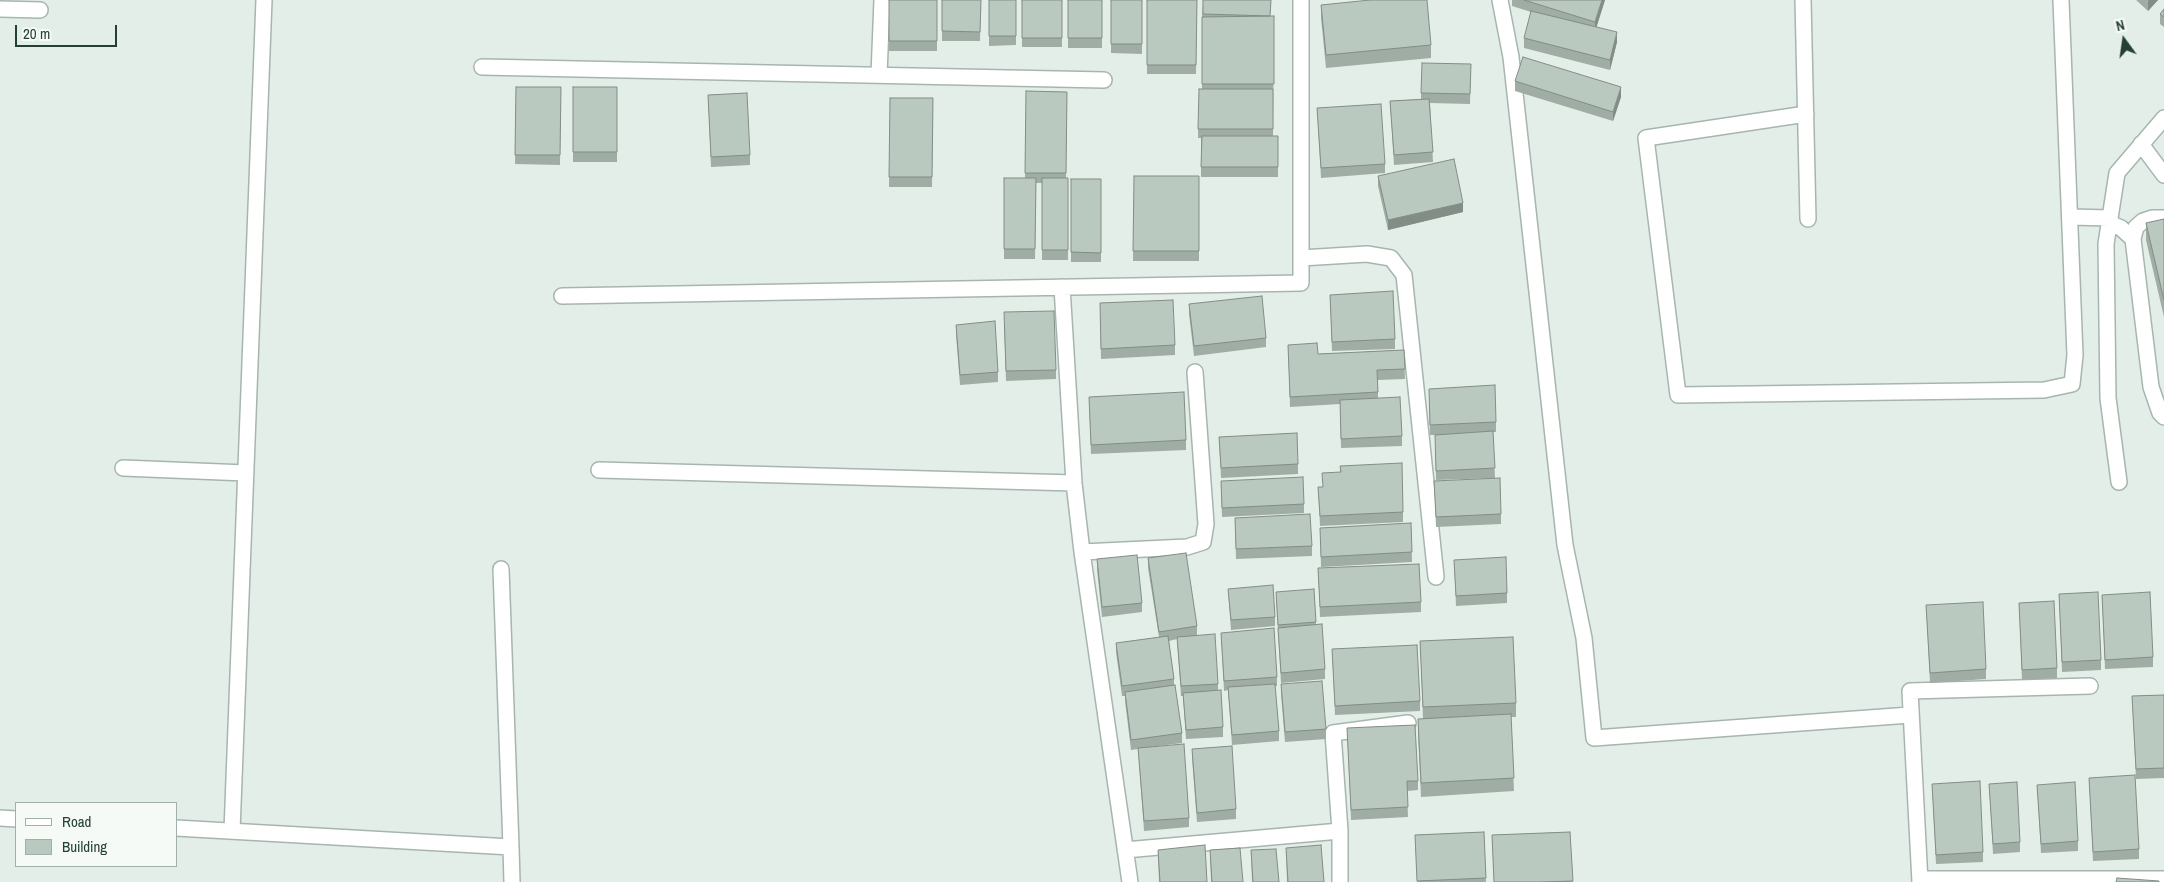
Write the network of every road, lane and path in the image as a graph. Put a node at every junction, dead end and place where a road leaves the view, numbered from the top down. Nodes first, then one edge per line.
1 (264, 0) edge
2 (882, 0) edge
3 (1301, 0) edge
4 (1500, 0) edge
5 (1803, 0) edge
6 (2061, 0) edge
7 (0, 9) edge
8 (40, 10) dead end
9 (482, 67) dead end
10 (879, 75) junction
11 (1104, 80) dead end
12 (1806, 114) junction
13 (2164, 118) edge
14 (2141, 144) junction
15 (2164, 174) edge
16 (2070, 217) junction
17 (2164, 218) edge
18 (1808, 219) dead end
19 (2114, 223) junction
20 (2133, 239) junction
21 (1301, 258) junction
22 (1062, 287) junction
23 (562, 296) dead end
24 (1195, 372) dead end
25 (2164, 417) edge
26 (123, 468) dead end
27 (599, 470) dead end
28 (246, 473) junction
29 (2118, 482) dead end
30 (1074, 483) junction
31 (1082, 552) junction
32 (501, 569) dead end
33 (1436, 577) dead end
34 (2090, 686) dead end
35 (1910, 715) junction
36 (1408, 723) edge
37 (0, 818) edge
38 (15, 819) edge
39 (178, 828) edge
40 (232, 831) junction
41 (1340, 832) junction
42 (511, 847) junction
43 (1125, 850) junction
44 (2164, 879) edge
45 (1920, 880) edge
46 (512, 882) edge
47 (1130, 882) edge
48 (1340, 882) edge

1 - 28 street
2 - 10 street
3 - 21 street
4 - 35 street
5 - 12 street
6 - 16 street
7 - 8 street
9 - 10 street
10 - 11 street
12 - 16 street
12 - 18 street
13 - 14 street
14 - 15 street
14 - 19 street
16 - 19 street
17 - 20 street
19 - 20 street
19 - 29 street
20 - 25 street
21 - 22 street
21 - 33 street
22 - 23 street
22 - 30 street
24 - 31 street
26 - 28 street
27 - 30 street
28 - 40 street
30 - 31 street
31 - 43 street
32 - 42 street
34 - 35 street
35 - 45 street
36 - 41 street
37 - 38 street
39 - 40 street
40 - 42 street
41 - 43 street
41 - 48 street
42 - 46 street
43 - 47 street
44 - 45 street

